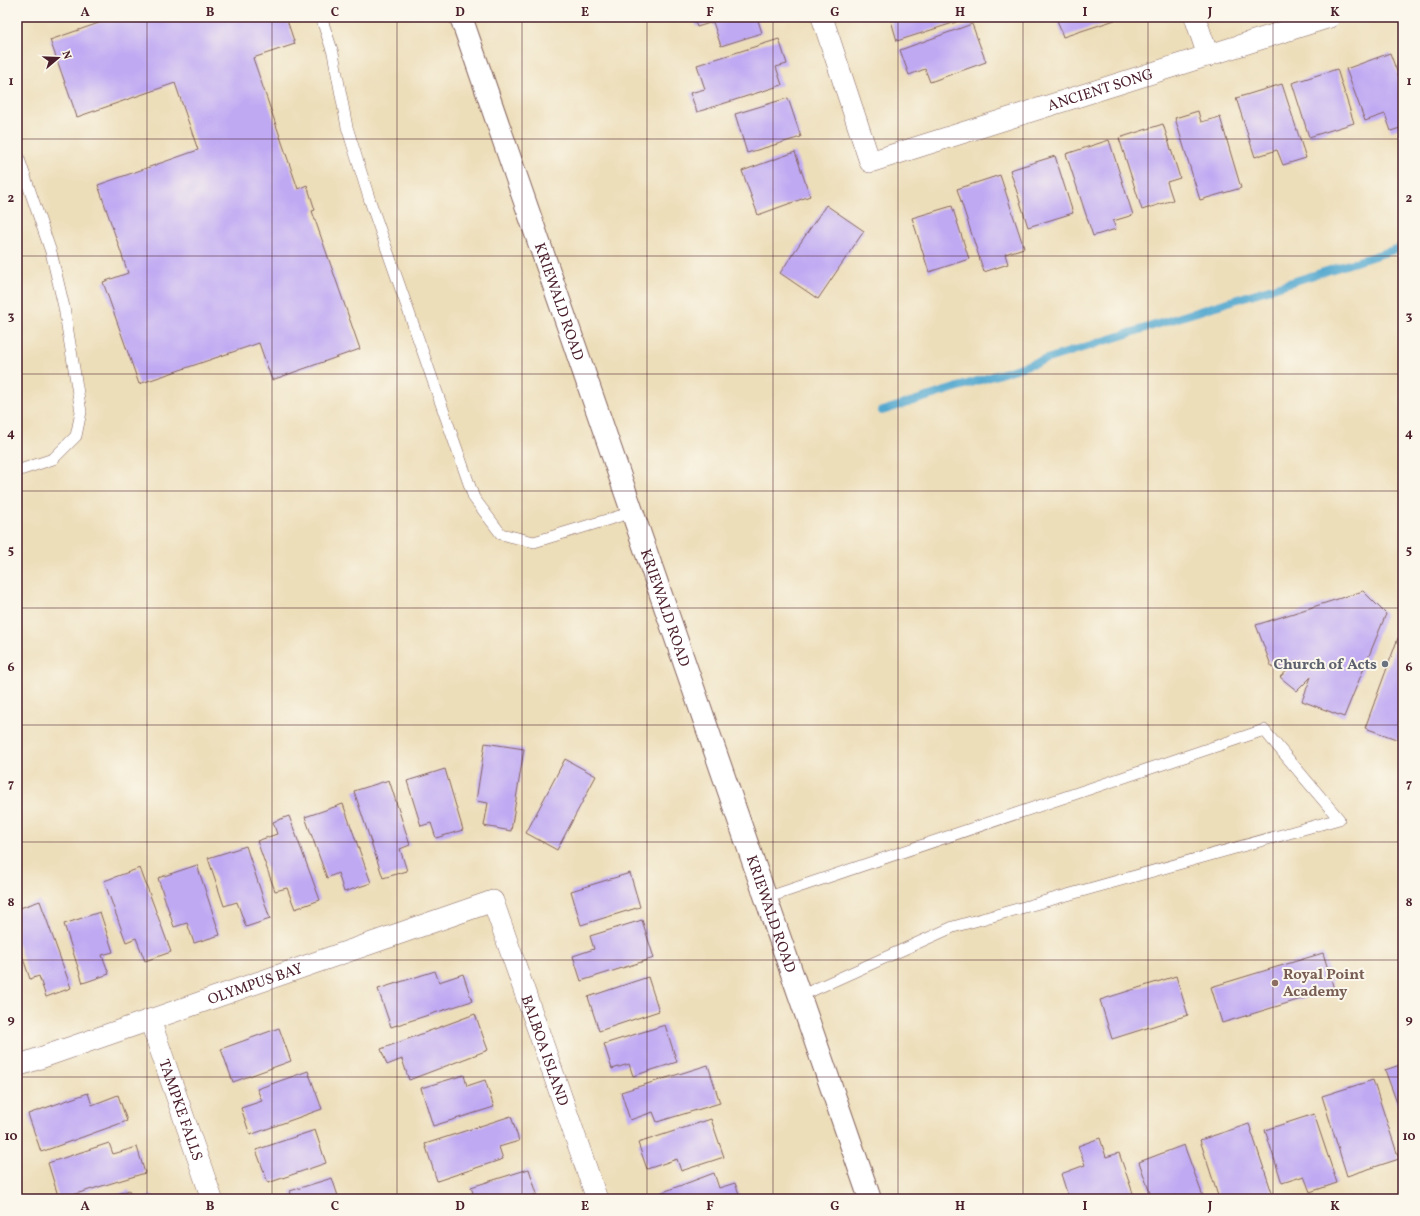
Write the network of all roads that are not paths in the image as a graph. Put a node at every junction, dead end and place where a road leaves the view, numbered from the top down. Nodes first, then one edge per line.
1 (321, 17) edge
2 (461, 17) edge
3 (822, 17) edge
4 (1195, 17) edge
5 (1330, 17) edge
6 (1208, 56) junction
7 (17, 153) edge
8 (17, 471) edge
9 (633, 512) junction
10 (766, 898) junction
11 (493, 901) joint
12 (800, 996) junction
13 (150, 1020) junction
14 (17, 1066) edge
15 (212, 1199) edge
16 (597, 1199) edge
17 (870, 1199) edge

1 - 9 lane
2 - 9 street, KRIEWALD ROAD
3 - 6 street, ANCIENT SONG
4 - 6 street
5 - 6 street, ANCIENT SONG
7 - 8 lane
9 - 10 street, KRIEWALD ROAD
10 - 12 street, KRIEWALD ROAD
10 - 12 lane
11 - 13 street, OLYMPUS BAY
11 - 16 street, BALBOA ISLAND
12 - 17 street, KRIEWALD ROAD
13 - 14 street, OLYMPUS BAY
13 - 15 street, TAMPKE FALLS

